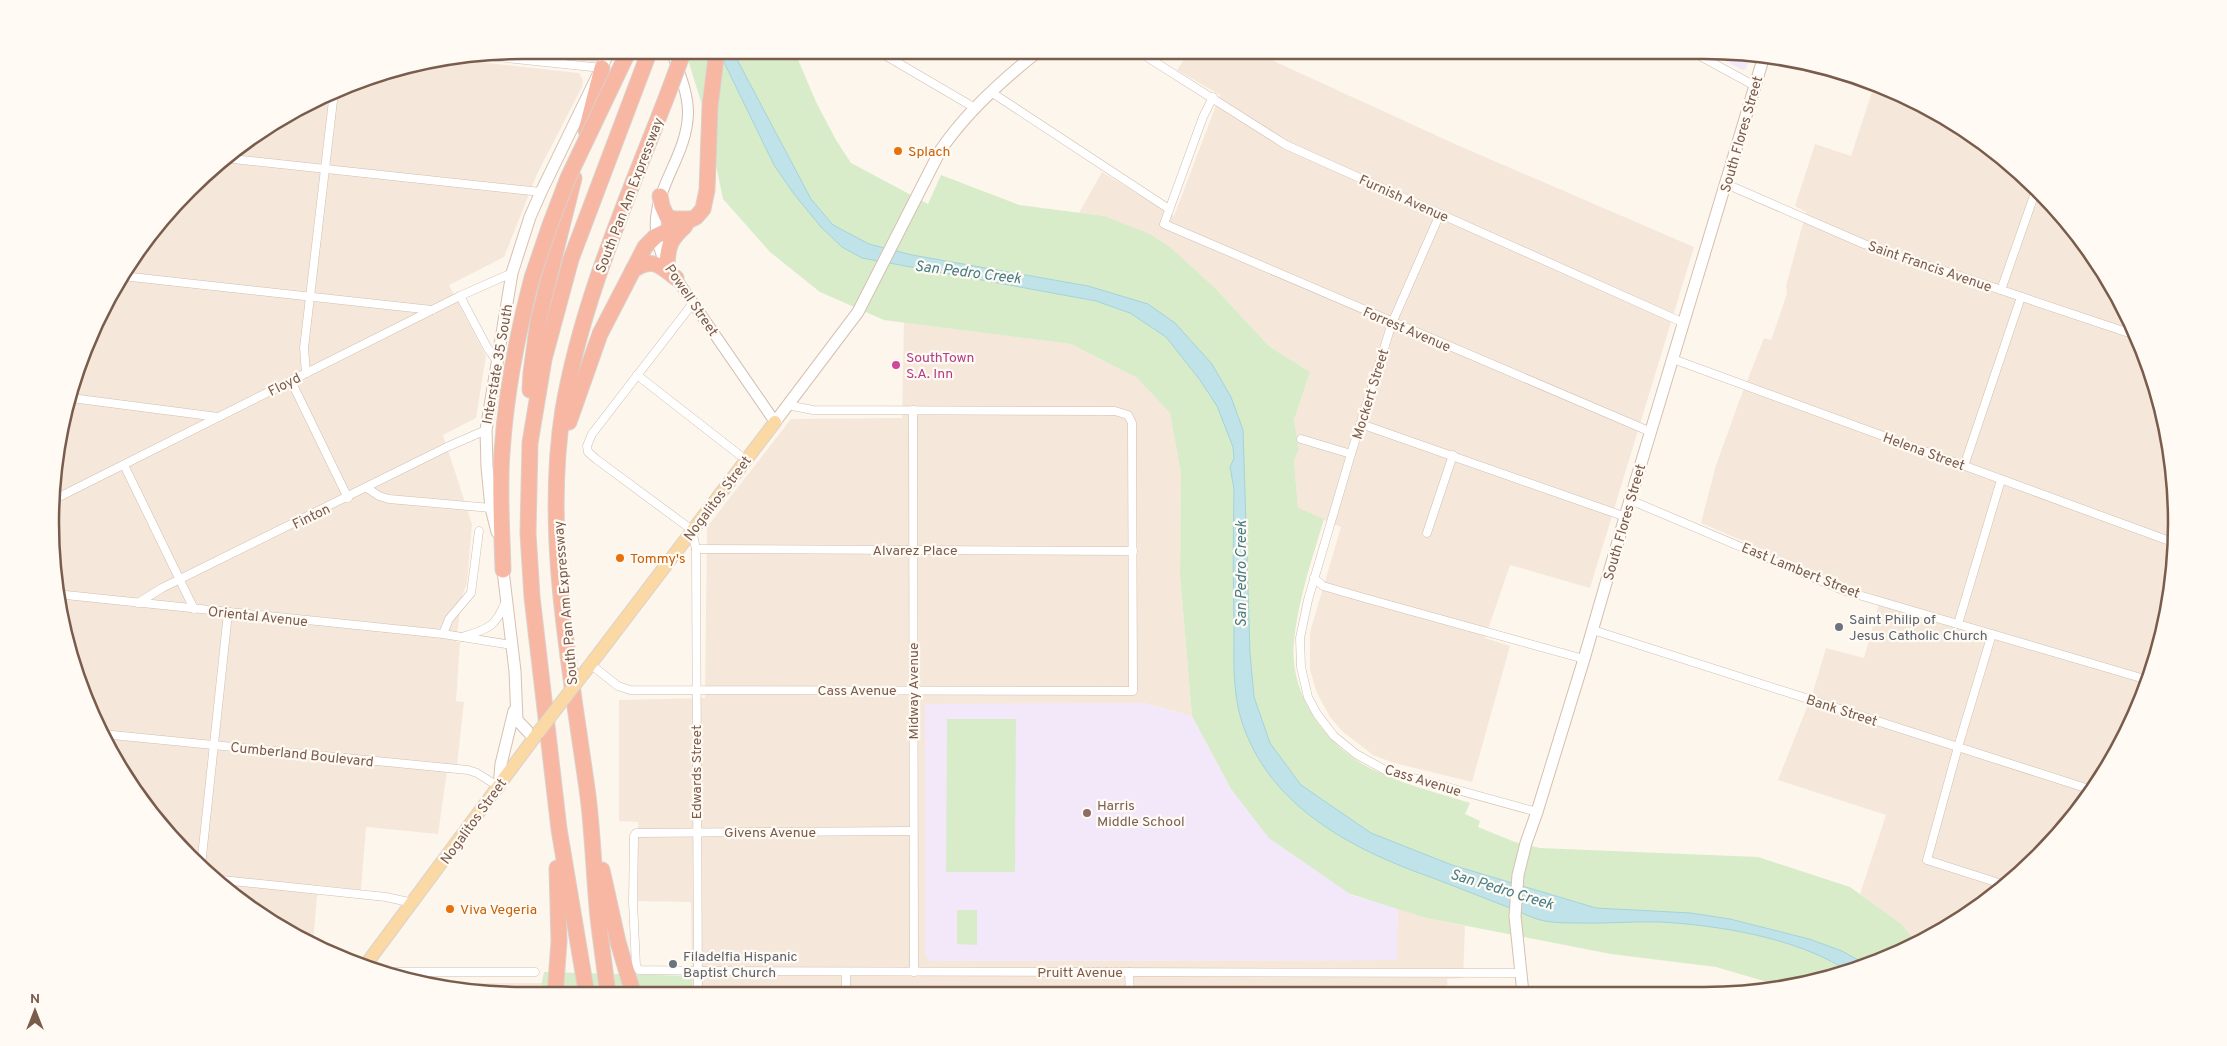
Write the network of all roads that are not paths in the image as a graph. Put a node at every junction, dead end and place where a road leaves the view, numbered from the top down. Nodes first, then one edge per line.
1 (518, 59) edge
2 (606, 59) edge
3 (613, 59) edge
4 (625, 59) edge
5 (646, 59) edge
6 (675, 59) edge
7 (681, 59) edge
8 (716, 59) edge
9 (891, 59) edge
10 (1030, 59) edge
11 (1151, 59) edge
12 (1706, 59) edge
13 (1762, 63) edge
14 (602, 68) junction
15 (1755, 86) junction
16 (991, 92) junction
17 (1212, 97) junction
18 (333, 100) edge
19 (975, 108) junction
20 (235, 159) edge
21 (326, 169) junction
22 (1726, 184) junction
23 (541, 192) junction
24 (660, 196) junction
25 (2034, 197) edge
26 (1169, 209) junction
27 (1440, 214) junction
28 (696, 217) junction
29 (656, 236) junction
30 (667, 266) junction
31 (633, 270) junction
32 (512, 273) junction
33 (130, 277) edge
34 (676, 278) junction
35 (2001, 290) junction
36 (311, 296) junction
37 (460, 296) junction
38 (2021, 297) junction
39 (693, 303) junction
40 (432, 310) junction
41 (1392, 322) junction
42 (1684, 324) junction
43 (2127, 332) edge
44 (1673, 359) junction
45 (496, 360) junction
46 (306, 373) junction
47 (638, 375) junction
48 (292, 381) junction
49 (76, 399) edge
50 (787, 405) junction
51 (913, 410) junction
52 (218, 417) junction
53 (775, 422) junction
54 (1361, 424) junction
55 (486, 430) junction
56 (1651, 432) junction
57 (1301, 439) dead end
58 (530, 443) junction
59 (558, 454) junction
60 (1351, 454) junction
61 (1453, 455) junction
62 (746, 460) junction
63 (124, 465) junction
64 (1964, 466) junction
65 (2001, 480) junction
66 (367, 488) junction
67 (60, 497) edge
68 (348, 498) junction
69 (1630, 500) junction
70 (491, 508) junction
71 (1626, 517) junction
72 (692, 530) junction
73 (479, 531) dead end
74 (1427, 533) dead end
75 (2167, 540) edge
76 (696, 549) junction
77 (913, 549) junction
78 (1133, 551) junction
79 (503, 570) junction
80 (1314, 578) junction
81 (181, 580) junction
82 (65, 595) edge
83 (506, 600) junction
84 (138, 603) junction
85 (194, 609) junction
86 (228, 613) junction
87 (1958, 624) junction
88 (1593, 630) junction
89 (442, 634) junction
90 (1992, 634) junction
91 (460, 638) junction
92 (512, 645) junction
93 (1584, 659) junction
94 (588, 666) junction
95 (2142, 678) edge
96 (913, 690) junction
97 (696, 691) junction
98 (515, 707) junction
99 (111, 735) edge
100 (536, 736) junction
101 (214, 745) junction
102 (1958, 747) junction
103 (499, 787) junction
104 (2085, 788) edge
105 (1537, 812) junction
106 (592, 824) junction
107 (559, 829) junction
108 (913, 831) junction
109 (696, 832) junction
110 (202, 858) edge
111 (229, 882) edge
112 (1997, 883) edge
113 (413, 903) junction
114 (369, 961) edge
115 (639, 970) joint
116 (697, 971) junction
117 (407, 972) edge
118 (535, 972) dead end
119 (846, 972) junction
120 (914, 972) junction
121 (1129, 972) junction
122 (1521, 973) junction
123 (556, 987) edge
124 (585, 987) edge
125 (607, 987) edge
126 (631, 987) edge
127 (698, 987) edge
128 (846, 987) edge
129 (1130, 987) edge
130 (1522, 987) edge

1 - 14 street
2 - 14 main road, Interstate 35 South
3 - 14 main road, Interstate 35 South
4 - 79 highway, bridge
5 - 58 highway
6 - 24 street, Powell Street
7 - 59 highway, South Pan Am Expressway, bridge
8 - 28 highway
9 - 19 street
10 - 16 main road, Nogalitos Street
11 - 17 street, Furnish Avenue
12 - 15 street
13 - 15 main road, South Flores Street
14 - 23 main road, Interstate 35 South
14 - 58 highway
15 - 22 main road, South Flores Street
16 - 19 main road, Nogalitos Street
16 - 26 street
17 - 26 street
17 - 27 street, Furnish Avenue
18 - 21 street
19 - 50 main road, Nogalitos Street
20 - 21 street
21 - 23 street
21 - 36 street
22 - 35 street, Saint Francis Avenue
22 - 42 main road, South Flores Street
23 - 32 main road, Interstate 35 South
24 - 28 highway
24 - 29 street, Powell Street
25 - 35 street
26 - 41 street, Forrest Avenue
27 - 41 street, Mockert Street
27 - 42 street, Furnish Avenue
28 - 29 highway
28 - 30 highway
29 - 30 street, Powell Street
29 - 31 highway
30 - 34 street, Powell Street
31 - 34 highway
31 - 59 highway
32 - 37 street, Floyd
32 - 45 main road, Interstate 35 South
33 - 36 street
34 - 39 street, Powell Street
35 - 38 street, Saint Francis Avenue
36 - 40 street
36 - 46 street
37 - 40 street, Floyd
37 - 45 street
38 - 43 street, Saint Francis Avenue
38 - 64 street
39 - 47 street
39 - 53 street, Powell Street
40 - 46 street, Floyd
41 - 54 street, Mockert Street
41 - 56 street, Forrest Avenue
42 - 44 main road, South Flores Street
44 - 56 main road, South Flores Street
44 - 64 street, Helena Street
45 - 55 main road, Interstate 35 South
46 - 48 street, Floyd
47 - 62 street
47 - 72 street
48 - 52 street, Floyd
48 - 68 street
49 - 52 street
50 - 51 street
50 - 53 main road, Nogalitos Street
51 - 77 street, Midway Avenue
51 - 78 street
52 - 63 street, Floyd
53 - 62 main road, Nogalitos Street
54 - 60 street, Mockert Street
54 - 61 street
55 - 66 street, Finton
55 - 70 main road, Interstate 35 South
56 - 69 main road, South Flores Street
57 - 60 street
58 - 107 highway
59 - 106 highway, South Pan Am Expressway
60 - 80 street, Mockert Street
61 - 71 street
61 - 74 street
62 - 72 main road, Nogalitos Street
63 - 67 street, Floyd
63 - 81 street
64 - 65 street, Helena Street
65 - 75 street, Helena Street
65 - 87 street
66 - 68 street, Finton
66 - 70 street
68 - 81 street, Finton
69 - 71 main road, South Flores Street
69 - 87 street, East Lambert Street
70 - 79 main road, Interstate 35 South
71 - 88 main road, South Flores Street
72 - 76 street, Edwards Street
72 - 94 main road, Nogalitos Street
73 - 89 street
76 - 77 street, Alvarez Place
76 - 97 street, Edwards Street
77 - 78 street, Alvarez Place
77 - 96 street, Midway Avenue
78 - 96 street, Cass Avenue
79 - 83 main road, Interstate 35 South
80 - 93 street
80 - 105 street, Cass Avenue
81 - 84 street, Finton
81 - 85 street
82 - 84 street, Oriental Avenue
83 - 91 street
83 - 92 main road, Interstate 35 South
84 - 85 street, Oriental Avenue
85 - 86 street, Oriental Avenue
86 - 89 street, Oriental Avenue
86 - 101 street
87 - 90 street, East Lambert Street
88 - 93 main road, South Flores Street
88 - 102 street, Bank Street
89 - 91 street, Oriental Avenue
90 - 95 street, East Lambert Street
90 - 102 street
91 - 92 street, Oriental Avenue
92 - 98 main road, Interstate 35 South
93 - 105 main road, South Flores Street
94 - 97 street, Cass Avenue
94 - 100 main road, Nogalitos Street, bridge
96 - 97 street, Cass Avenue
96 - 108 street, Midway Avenue
97 - 109 street, Edwards Street
98 - 100 main road, Interstate 35 South
98 - 103 main road, Interstate 35 South
99 - 101 street, Cumberland Boulevard
100 - 103 main road, Nogalitos Street
101 - 103 street, Cumberland Boulevard
101 - 110 street
102 - 104 street, Bank Street
102 - 112 street
103 - 113 main road, Nogalitos Street
105 - 122 main road, South Flores Street
106 - 125 highway, South Pan Am Expressway
106 - 126 highway
107 - 123 highway
107 - 124 highway
108 - 109 street, Givens Avenue
108 - 120 street, Midway Avenue
109 - 115 street, Givens Avenue
109 - 116 street, Edwards Street
111 - 113 street
113 - 114 main road, Nogalitos Street
115 - 116 street, Pruitt Avenue
116 - 119 street, Pruitt Avenue
116 - 127 street, Edwards Street
117 - 118 street
119 - 120 street, Pruitt Avenue
119 - 128 street
120 - 121 street, Pruitt Avenue
121 - 122 street, Pruitt Avenue
121 - 129 street
122 - 130 main road, South Flores Street

